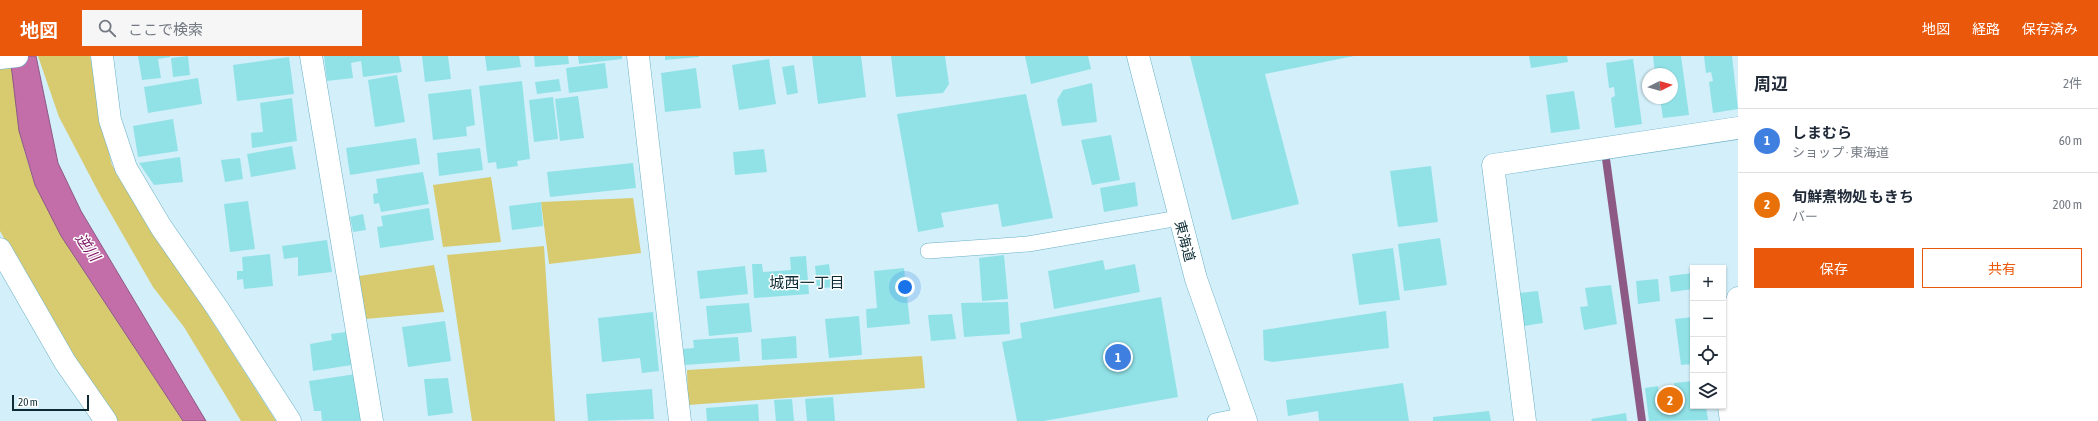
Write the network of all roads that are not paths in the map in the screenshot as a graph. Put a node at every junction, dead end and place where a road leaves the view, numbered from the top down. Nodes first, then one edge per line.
1 (17, 56) edge
2 (102, 56) edge
3 (310, 56) edge
4 (638, 56) edge
5 (1138, 56) edge
6 (0, 58) edge
7 (1738, 128) edge
8 (1179, 218) junction
9 (0, 249) edge
10 (928, 251) dead end
11 (1738, 298) edge
12 (1245, 418) edge
13 (106, 421) edge
14 (290, 421) edge
15 (372, 421) edge
16 (680, 421) edge
17 (1215, 421) edge
18 (1525, 421) edge
19 (1731, 421) edge

1 - 6 street
2 - 14 street
3 - 15 street
4 - 16 street
5 - 8 street, 東海道
7 - 18 street
8 - 10 lane
8 - 12 street, 東海道
9 - 13 street
11 - 19 street
12 - 17 lane

